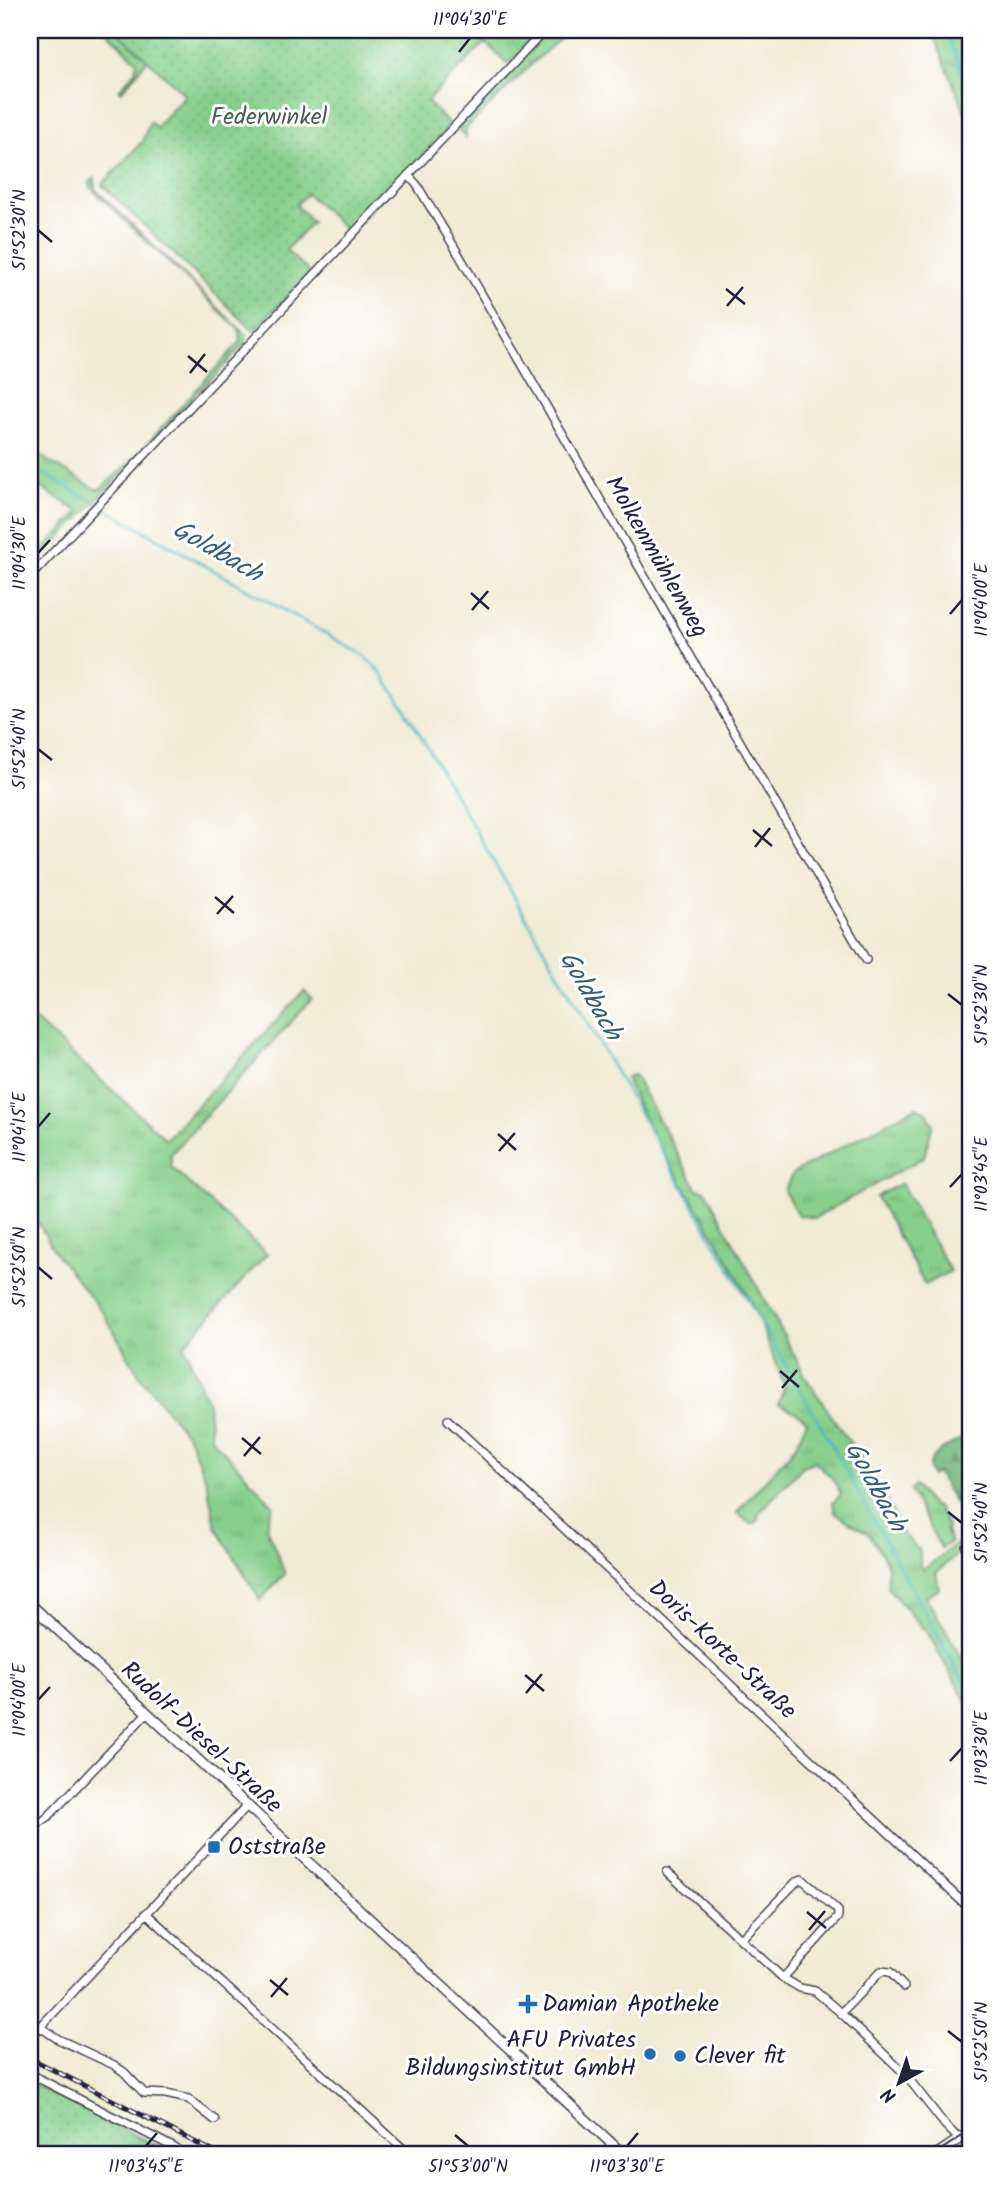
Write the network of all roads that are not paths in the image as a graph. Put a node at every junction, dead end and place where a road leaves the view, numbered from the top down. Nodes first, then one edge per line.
1 (545, 30) edge
2 (408, 176) junction
3 (30, 577) edge
4 (866, 960) dead end
5 (448, 1420) dead end
6 (965, 1546) dead end
7 (970, 1554) edge
8 (30, 1604) edge
9 (147, 1713) junction
10 (246, 1807) junction
11 (30, 1830) edge
12 (667, 1872) dead end
13 (970, 1909) edge
14 (146, 1913) junction
15 (741, 1939) junction
16 (783, 1978) junction
17 (904, 1987) dead end
18 (841, 2013) junction
19 (40, 2027) junction
20 (30, 2038) edge
21 (30, 2074) edge
22 (215, 2120) dead end
23 (970, 2132) edge
24 (959, 2139) junction
25 (185, 2155) edge
26 (410, 2155) edge
27 (624, 2155) edge
28 (936, 2155) edge

1 - 2 street
2 - 3 street
2 - 4 street, Molkenmühlenweg
5 - 13 street, Doris-Korte-Straße
6 - 7 street
8 - 9 street, Rudolf-Diesel-Straße
9 - 10 street, Rudolf-Diesel-Straße
9 - 11 street
10 - 14 street
10 - 27 street, Rudolf-Diesel-Straße
12 - 15 street
14 - 19 street
14 - 26 street
15 - 16 street
15 - 16 street
16 - 18 street
17 - 18 street
18 - 24 street
19 - 20 street
19 - 22 street
21 - 25 street
23 - 24 street
24 - 28 street

